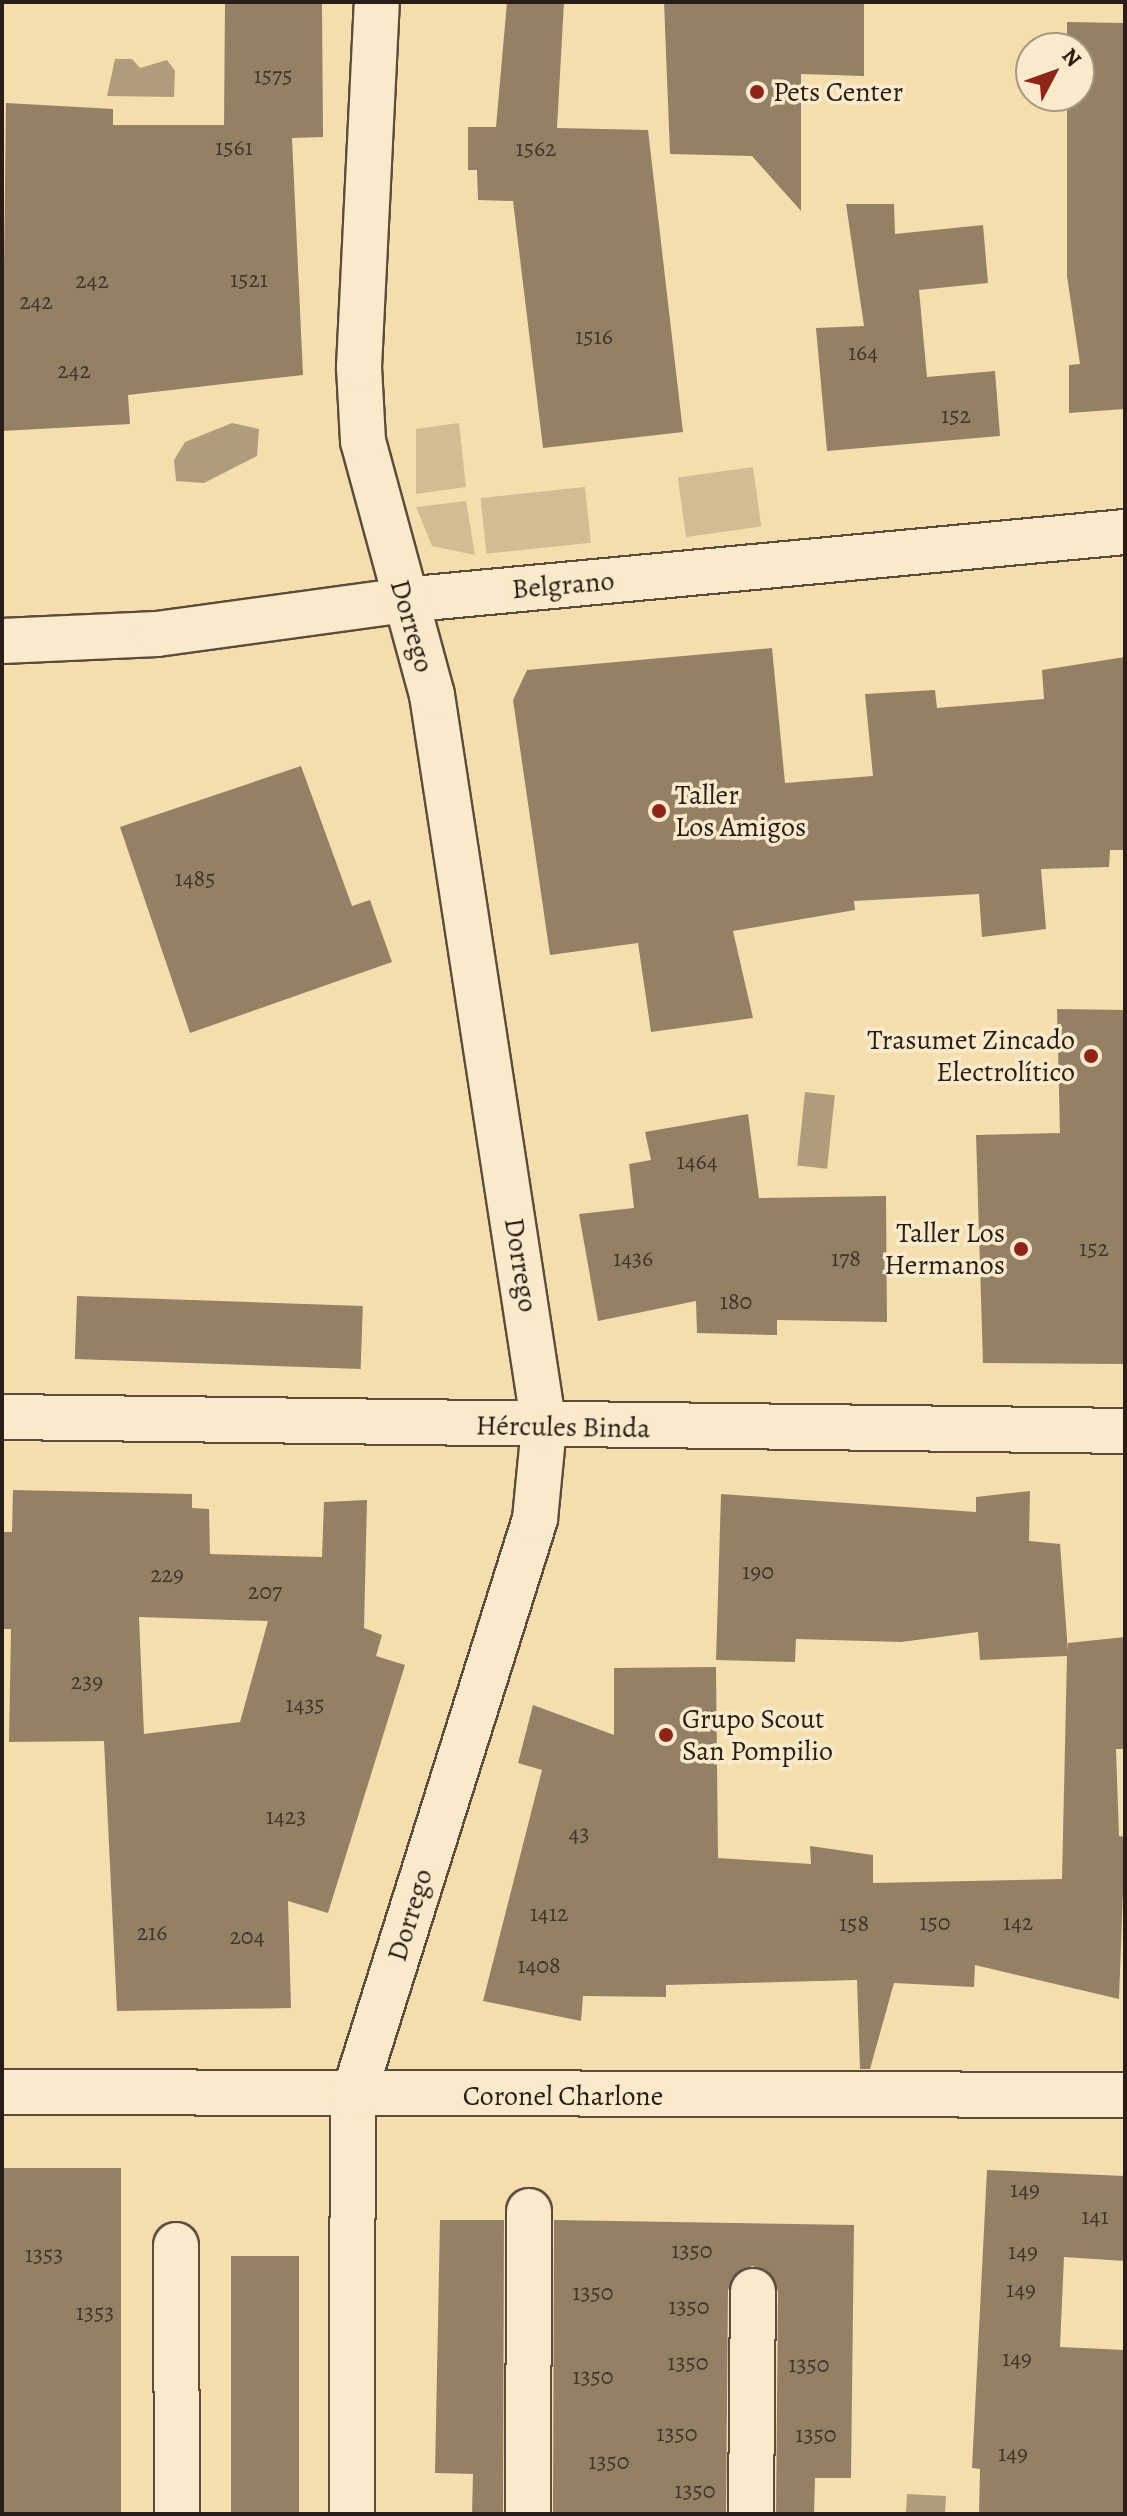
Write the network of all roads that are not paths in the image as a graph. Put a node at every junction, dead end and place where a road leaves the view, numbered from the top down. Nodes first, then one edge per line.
1 (377, 2) edge
2 (1125, 532) edge
3 (404, 600) junction
4 (2, 641) edge
5 (2, 1417) edge
6 (544, 1427) junction
7 (1125, 1431) edge
8 (2, 2092) edge
9 (1125, 2095) edge
10 (353, 2097) junction
11 (529, 2211) dead end
12 (176, 2245) dead end
13 (753, 2291) dead end
14 (177, 2514) edge
15 (352, 2514) edge
16 (528, 2514) edge
17 (751, 2514) edge

1 - 3 street, Dorrego
2 - 3 street, Belgrano
3 - 4 street, Belgrano
3 - 6 street, Dorrego
5 - 6 street, Hércules Binda
6 - 7 street, Hércules Binda
6 - 10 street, Dorrego
8 - 10 street, Coronel Charlone
9 - 10 street, Coronel Charlone
10 - 15 street, Dorrego
11 - 16 street
12 - 14 street
13 - 17 street

